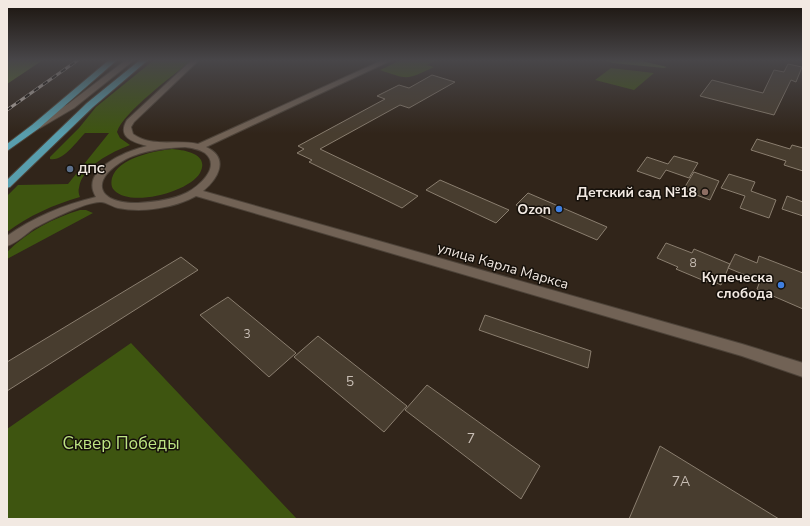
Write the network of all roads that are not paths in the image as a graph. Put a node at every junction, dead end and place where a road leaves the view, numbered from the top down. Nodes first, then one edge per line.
1 (85, 85) edge
2 (99, 85) edge
3 (115, 85) edge
4 (169, 85) edge
5 (335, 85) edge
6 (35, 127) junction
7 (158, 146) junction
8 (199, 147) junction
9 (7, 148) edge
10 (25, 167) junction
11 (7, 177) edge
12 (7, 184) edge
13 (195, 192) junction
14 (101, 199) junction
15 (7, 242) edge
16 (803, 370) edge

1 - 6 main road
2 - 6 street
3 - 10 main road
4 - 7 street
5 - 8 street
6 - 9 main road
7 - 8 street
7 - 14 street
8 - 13 street
10 - 11 main road
10 - 12 main road
13 - 14 street
13 - 16 street, улица Карла Маркса
14 - 15 street

